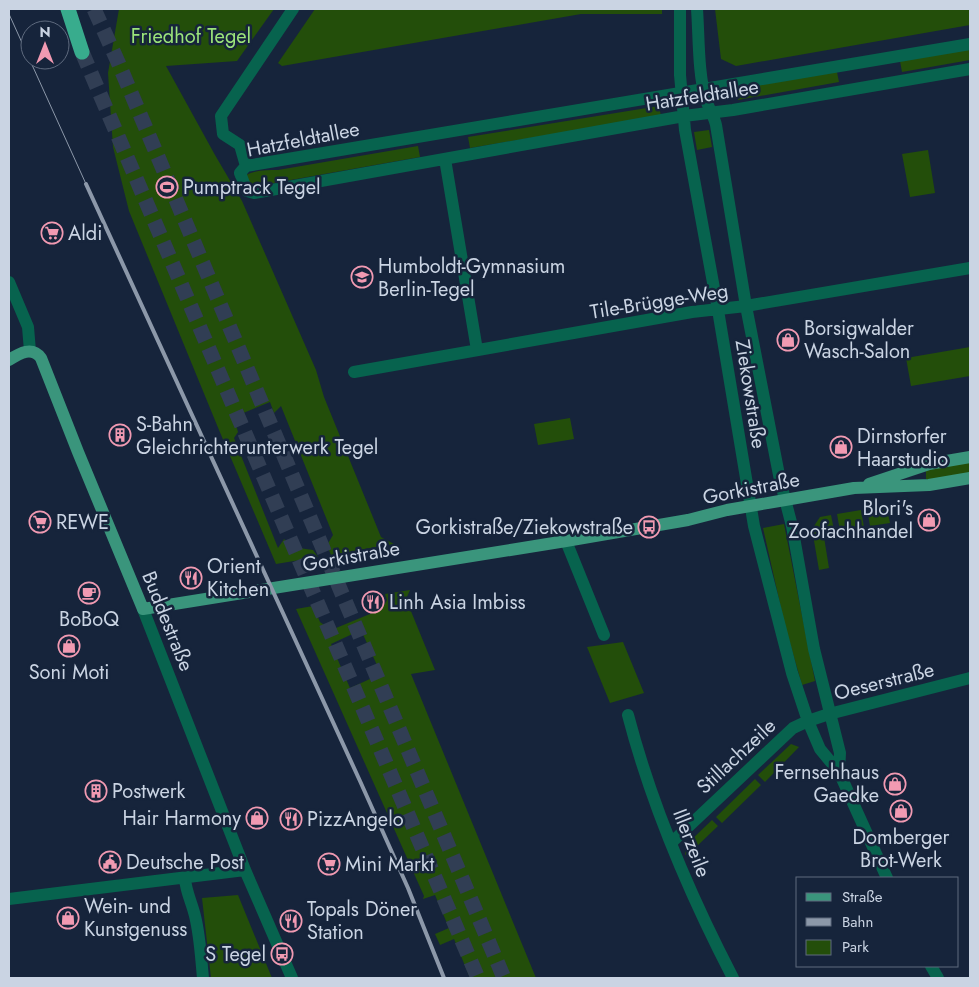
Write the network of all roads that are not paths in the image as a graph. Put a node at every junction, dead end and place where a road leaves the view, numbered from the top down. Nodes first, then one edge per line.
1 (68, 9) edge
2 (293, 9) edge
3 (680, 9) edge
4 (697, 9) edge
5 (970, 44) edge
6 (82, 52) tunnel mouth
7 (970, 69) edge
8 (704, 89) junction
9 (682, 92) junction
10 (713, 112) junction
11 (684, 116) junction
12 (445, 160) junction
13 (246, 166) junction
14 (970, 268) edge
15 (9, 282) edge
16 (746, 306) junction
17 (718, 310) junction
18 (477, 350) junction
19 (30, 351) junction
20 (9, 360) edge
21 (354, 372) dead end
22 (970, 457) edge
23 (970, 478) edge
24 (854, 488) junction
25 (785, 500) junction
26 (750, 506) junction
27 (566, 541) junction
28 (143, 609) junction
29 (604, 635) dead end
30 (970, 678) edge
31 (829, 714) junction
32 (628, 715) dead end
33 (808, 721) junction
34 (839, 772) junction
35 (671, 844) junction
36 (245, 870) junction
37 (887, 877) edge
38 (184, 879) junction
39 (9, 899) edge
40 (932, 967) edge
41 (203, 978) edge
42 (292, 978) edge
43 (734, 978) edge
44 (938, 978) edge

1 - 6 highway
2 - 13 street
3 - 9 street, Ziekowstraße
4 - 8 street, Ziekowstraße
5 - 8 street, Hatzfeldtallee
7 - 10 street, Hatzfeldtallee
8 - 9 street, Hatzfeldtallee
8 - 10 street, Ziekowstraße
9 - 11 street, Ziekowstraße
9 - 13 street, Hatzfeldtallee
10 - 11 street, Hatzfeldtallee
10 - 16 street, Ziekowstraße
11 - 12 street, Hatzfeldtallee
11 - 17 street, Ziekowstraße
12 - 13 street, Hatzfeldtallee
12 - 18 street
14 - 16 street, Tile-Brügge-Weg
15 - 19 street
16 - 17 street, Tile-Brügge-Weg
16 - 25 street, Ziekowstraße
17 - 18 street, Tile-Brügge-Weg
17 - 26 street, Ziekowstraße
18 - 21 street, Tile-Brügge-Weg
19 - 20 main road
19 - 28 main road, Buddestraße
22 - 24 main road, Gorkistraße
23 - 24 main road, Gorkistraße
24 - 25 main road, Gorkistraße
25 - 26 main road, Gorkistraße
25 - 31 street, Ziekowstraße
26 - 27 main road, Gorkistraße
26 - 33 street, Ziekowstraße
27 - 28 main road, Gorkistraße
27 - 29 street
28 - 36 street, Buddestraße
30 - 31 street, Oeserstraße
31 - 33 street, Oeserstraße
31 - 34 street, Ziekowstraße
32 - 35 street, Illerzeile
33 - 34 street, Ziekowstraße
33 - 35 street, Stillachzeile
34 - 37 street, Ziekowstraße
35 - 43 street, Illerzeile
36 - 38 street
36 - 42 street, Buddestraße
38 - 39 street
38 - 41 street
40 - 44 street

